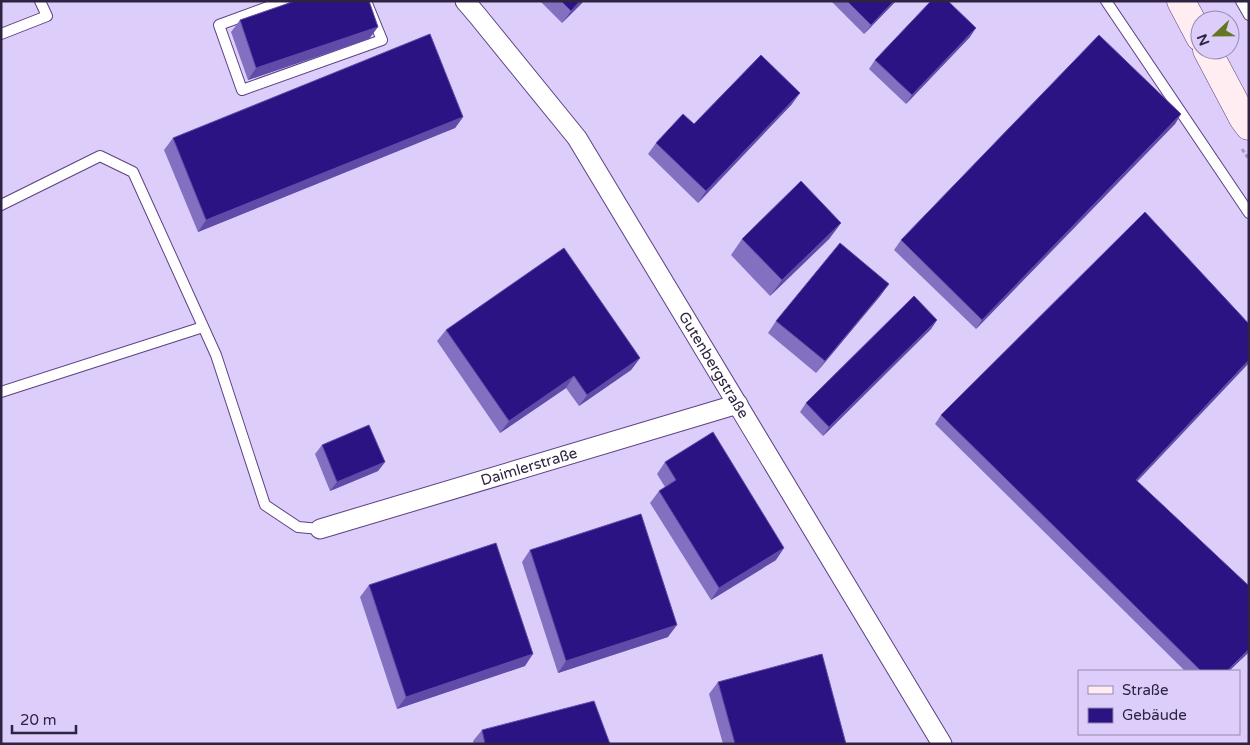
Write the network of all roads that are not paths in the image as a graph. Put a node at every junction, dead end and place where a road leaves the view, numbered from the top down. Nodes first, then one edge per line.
1 (40, 1) edge
2 (284, 1) edge
3 (366, 1) edge
4 (465, 1) edge
5 (1106, 1) edge
6 (1181, 1) edge
7 (1241, 1) edge
8 (1249, 14) edge
9 (1190, 18) edge
10 (1, 34) edge
11 (1212, 60) edge
12 (1249, 126) edge
13 (1, 205) edge
14 (1249, 213) edge
15 (203, 327) junction
16 (1, 392) edge
17 (738, 404) junction
18 (320, 529) joint
19 (942, 744) edge

1 - 10 lane
2 - 3 lane
4 - 17 street, Gutenbergstraße
5 - 14 lane
6 - 9 main road
7 - 8 lane
11 - 12 main road
13 - 15 lane
15 - 16 lane
15 - 18 lane
17 - 18 street, Daimlerstraße
17 - 19 street, Gutenbergstraße

